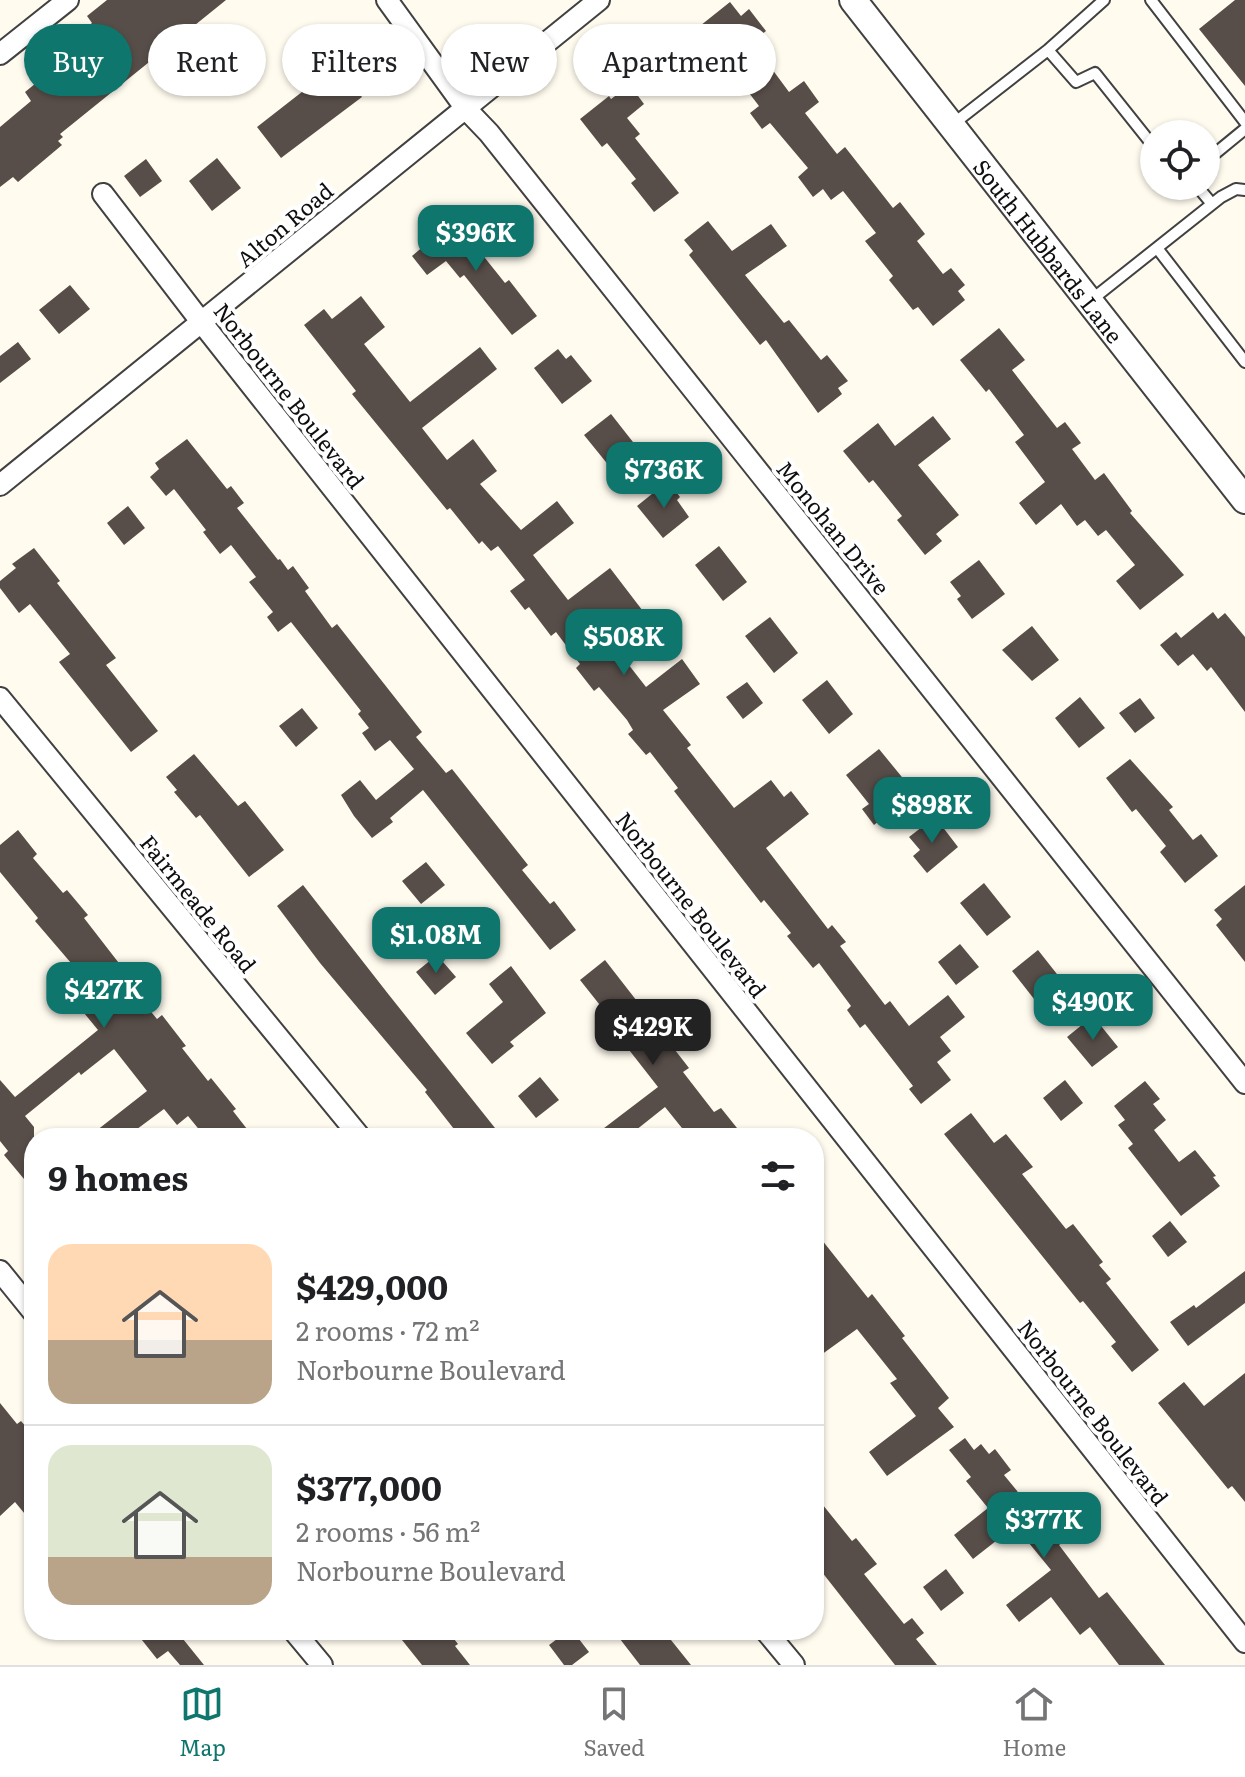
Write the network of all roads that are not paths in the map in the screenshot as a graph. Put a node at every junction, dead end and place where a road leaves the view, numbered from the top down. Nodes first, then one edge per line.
1 (68, 0) edge
2 (387, 0) edge
3 (599, 0) edge
4 (853, 0) edge
5 (1104, 0) edge
6 (1151, 0) edge
7 (1048, 50) junction
8 (0, 54) edge
9 (466, 109) junction
10 (1245, 122) edge
11 (951, 125) junction
12 (1140, 129) edge
13 (1245, 129) edge
14 (1220, 150) edge
15 (1245, 190) edge
16 (103, 194) dead end
17 (1209, 200) edge
18 (1212, 204) junction
19 (1157, 248) junction
20 (1089, 301) junction
21 (202, 323) junction
22 (1245, 362) edge
23 (0, 485) edge
24 (1245, 500) edge
25 (0, 698) edge
26 (1245, 1083) edge
27 (353, 1128) edge
28 (0, 1271) edge
29 (24, 1301) edge
30 (301, 1640) edge
31 (773, 1640) edge
32 (1245, 1642) edge
33 (322, 1665) edge
34 (794, 1665) edge

1 - 8 street
2 - 9 street, Monohan Drive
3 - 9 street, Alton Road
4 - 11 street, South Hubbards Lane
5 - 7 lane
6 - 10 lane
7 - 11 lane
7 - 12 lane
9 - 21 street, Alton Road
9 - 26 street, Monohan Drive
11 - 20 street, South Hubbards Lane
13 - 14 lane
15 - 18 lane
16 - 21 street, Norbourne Boulevard
17 - 18 lane
18 - 19 lane
19 - 20 lane
19 - 22 lane
20 - 24 street, South Hubbards Lane
21 - 23 street, Alton Road
21 - 32 street, Norbourne Boulevard
25 - 27 street, Fairmeade Road
28 - 29 street
30 - 33 street
31 - 34 street

